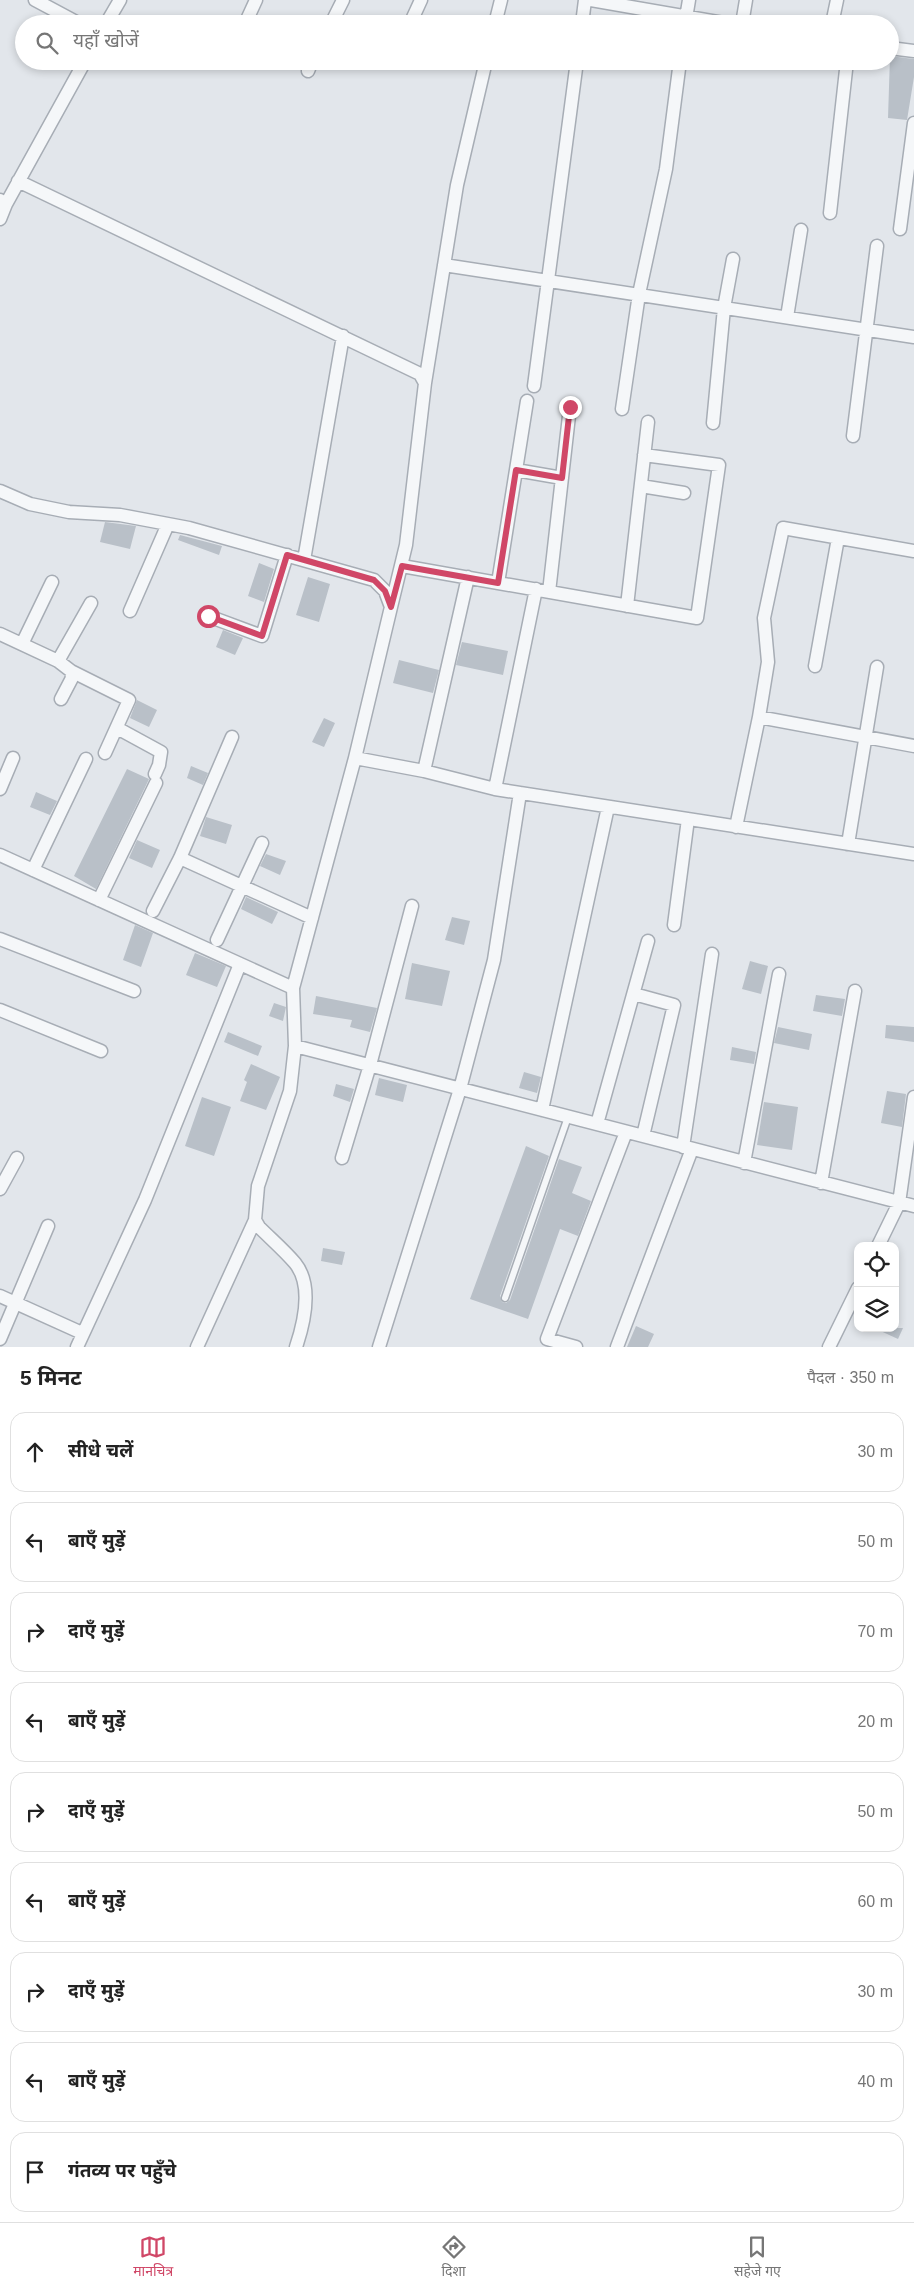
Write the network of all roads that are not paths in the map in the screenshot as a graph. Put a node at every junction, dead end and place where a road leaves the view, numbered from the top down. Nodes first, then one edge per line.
1 (35, 0) edge
2 (120, 0) edge
3 (256, 0) edge
4 (343, 0) edge
5 (421, 0) edge
6 (501, 0) edge
7 (584, 0) edge
8 (591, 0) edge
9 (689, 0) edge
10 (746, 0) edge
11 (837, 0) edge
12 (63, 15) edge
13 (111, 15) edge
14 (249, 15) edge
15 (336, 15) edge
16 (414, 15) edge
17 (497, 15) edge
18 (583, 15) edge
19 (662, 15) edge
20 (686, 15) edge
21 (744, 15) edge
22 (834, 15) edge
23 (899, 49) edge
24 (914, 51) edge
25 (80, 70) edge
26 (484, 70) edge
27 (576, 70) edge
28 (679, 70) edge
29 (846, 70) edge
30 (914, 122) edge
31 (18, 181) junction
32 (3, 202) edge
33 (830, 213) dead end
34 (0, 219) edge
35 (900, 229) dead end
36 (801, 230) dead end
37 (877, 246) dead end
38 (733, 259) dead end
39 (444, 265) junction
40 (549, 281) junction
41 (639, 294) junction
42 (724, 308) junction
43 (787, 317) junction
44 (867, 329) junction
45 (343, 336) junction
46 (914, 337) edge
47 (425, 383) junction
48 (534, 386) dead end
49 (527, 401) dead end
50 (570, 407) dead end
51 (622, 409) dead end
52 (648, 422) dead end
53 (713, 423) dead end
54 (853, 436) dead end
55 (644, 455) junction
56 (516, 470) junction
57 (562, 478) junction
58 (640, 486) junction
59 (0, 491) edge
60 (684, 493) dead end
61 (168, 524) junction
62 (838, 538) junction
63 (914, 551) edge
64 (287, 555) junction
65 (304, 560) junction
66 (402, 566) junction
67 (468, 577) junction
68 (52, 582) dead end
69 (498, 583) junction
70 (536, 590) junction
71 (549, 592) junction
72 (92, 603) dead end
73 (627, 606) junction
74 (391, 607) junction
75 (130, 611) dead end
76 (208, 616) dead end
77 (0, 634) edge
78 (22, 644) junction
79 (58, 661) junction
80 (815, 666) dead end
81 (877, 667) dead end
82 (71, 671) junction
83 (61, 699) dead end
84 (759, 717) junction
85 (116, 728) junction
86 (232, 737) dead end
87 (865, 738) junction
88 (914, 746) edge
89 (105, 753) dead end
90 (14, 758) dead end
91 (355, 758) junction
92 (86, 759) dead end
93 (424, 771) junction
94 (0, 789) edge
95 (495, 789) junction
96 (520, 793) junction
97 (608, 807) junction
98 (688, 819) junction
99 (736, 826) junction
100 (262, 843) dead end
101 (848, 844) junction
102 (914, 854) edge
103 (0, 855) edge
104 (180, 858) junction
105 (33, 870) junction
106 (242, 886) junction
107 (99, 900) junction
108 (412, 906) dead end
109 (152, 911) dead end
110 (312, 918) junction
111 (674, 925) dead end
112 (0, 939) edge
113 (217, 940) dead end
114 (648, 941) dead end
115 (712, 954) dead end
116 (240, 964) junction
117 (779, 974) dead end
118 (293, 988) junction
119 (134, 991) dead end
120 (855, 991) dead end
121 (634, 994) junction
122 (0, 1010) edge
123 (296, 1046) junction
124 (101, 1051) dead end
125 (370, 1065) junction
126 (460, 1089) junction
127 (914, 1097) edge
128 (542, 1110) junction
129 (568, 1117) junction
130 (597, 1124) junction
131 (626, 1132) junction
132 (643, 1136) junction
133 (688, 1148) junction
134 (17, 1158) dead end
135 (342, 1158) dead end
136 (744, 1163) junction
137 (820, 1183) junction
138 (0, 1189) edge
139 (900, 1203) junction
140 (914, 1206) edge
141 (254, 1220) junction
142 (48, 1226) dead end
143 (880, 1242) edge
144 (0, 1296) edge
145 (854, 1296) edge
146 (505, 1298) dead end
147 (16, 1303) junction
148 (82, 1333) junction
149 (0, 1339) edge
150 (77, 1347) edge
151 (197, 1347) edge
152 (296, 1347) edge
153 (379, 1347) edge
154 (576, 1347) edge
155 (617, 1347) edge
156 (829, 1347) edge

1 - 12 street
2 - 13 street
3 - 14 street
4 - 15 street
5 - 16 street
6 - 17 street
7 - 18 street
8 - 19 street
9 - 20 street
10 - 21 street
11 - 22 street
23 - 24 street
25 - 31 street
26 - 39 street
27 - 40 street
28 - 41 street
29 - 33 street
30 - 35 street
31 - 32 street
31 - 45 street
32 - 34 street
36 - 43 street
37 - 44 street
38 - 42 street
39 - 40 street
39 - 47 street
40 - 41 street
40 - 48 street
41 - 42 street
41 - 51 street
42 - 43 street
42 - 53 street
43 - 44 street
44 - 46 street
44 - 54 street
45 - 47 street
45 - 65 street
47 - 66 street
49 - 56 street
50 - 57 street
52 - 55 street
55 - 58 street
55 - 73 street
56 - 57 street
56 - 69 street
57 - 71 street
58 - 60 street
58 - 73 street
59 - 61 street
61 - 64 street
61 - 75 street
62 - 63 street
62 - 80 street
62 - 84 street
64 - 65 street
64 - 76 street
65 - 74 street
66 - 67 street
66 - 74 street
67 - 69 street
67 - 93 street
68 - 78 street
69 - 70 street
70 - 71 street
70 - 95 street
71 - 73 street
72 - 79 street
74 - 91 street
77 - 78 street
78 - 79 street
79 - 82 street
81 - 87 street
82 - 83 street
82 - 85 street
84 - 87 street
84 - 99 street
85 - 89 street
85 - 107 street
86 - 104 street
87 - 88 street
87 - 101 street
90 - 94 street
91 - 93 street
91 - 110 street
92 - 105 street
93 - 95 street
95 - 96 street
96 - 97 street
96 - 126 street
97 - 98 street
97 - 128 street
98 - 99 street
98 - 111 street
99 - 101 street
100 - 106 street
101 - 102 street
103 - 105 street
104 - 106 street
104 - 109 street
105 - 107 street
106 - 110 street
106 - 113 street
107 - 116 street
108 - 125 street
110 - 118 street
112 - 119 street
114 - 121 street
115 - 133 street
116 - 118 street
116 - 148 street
117 - 136 street
118 - 123 street
120 - 137 street
121 - 130 street
121 - 132 street
122 - 124 street
123 - 125 street
123 - 141 street
125 - 126 street
125 - 135 street
126 - 128 street
126 - 153 street
127 - 139 street
128 - 129 street
129 - 130 street
129 - 146 lane
130 - 131 street
131 - 132 street
131 - 154 street
132 - 133 street
133 - 136 street
133 - 155 street
134 - 138 street
136 - 137 street
137 - 139 street
139 - 140 street
139 - 143 street
141 - 151 street
141 - 152 street
142 - 147 street
144 - 147 street
145 - 156 street
147 - 148 street
147 - 149 street
148 - 150 street

